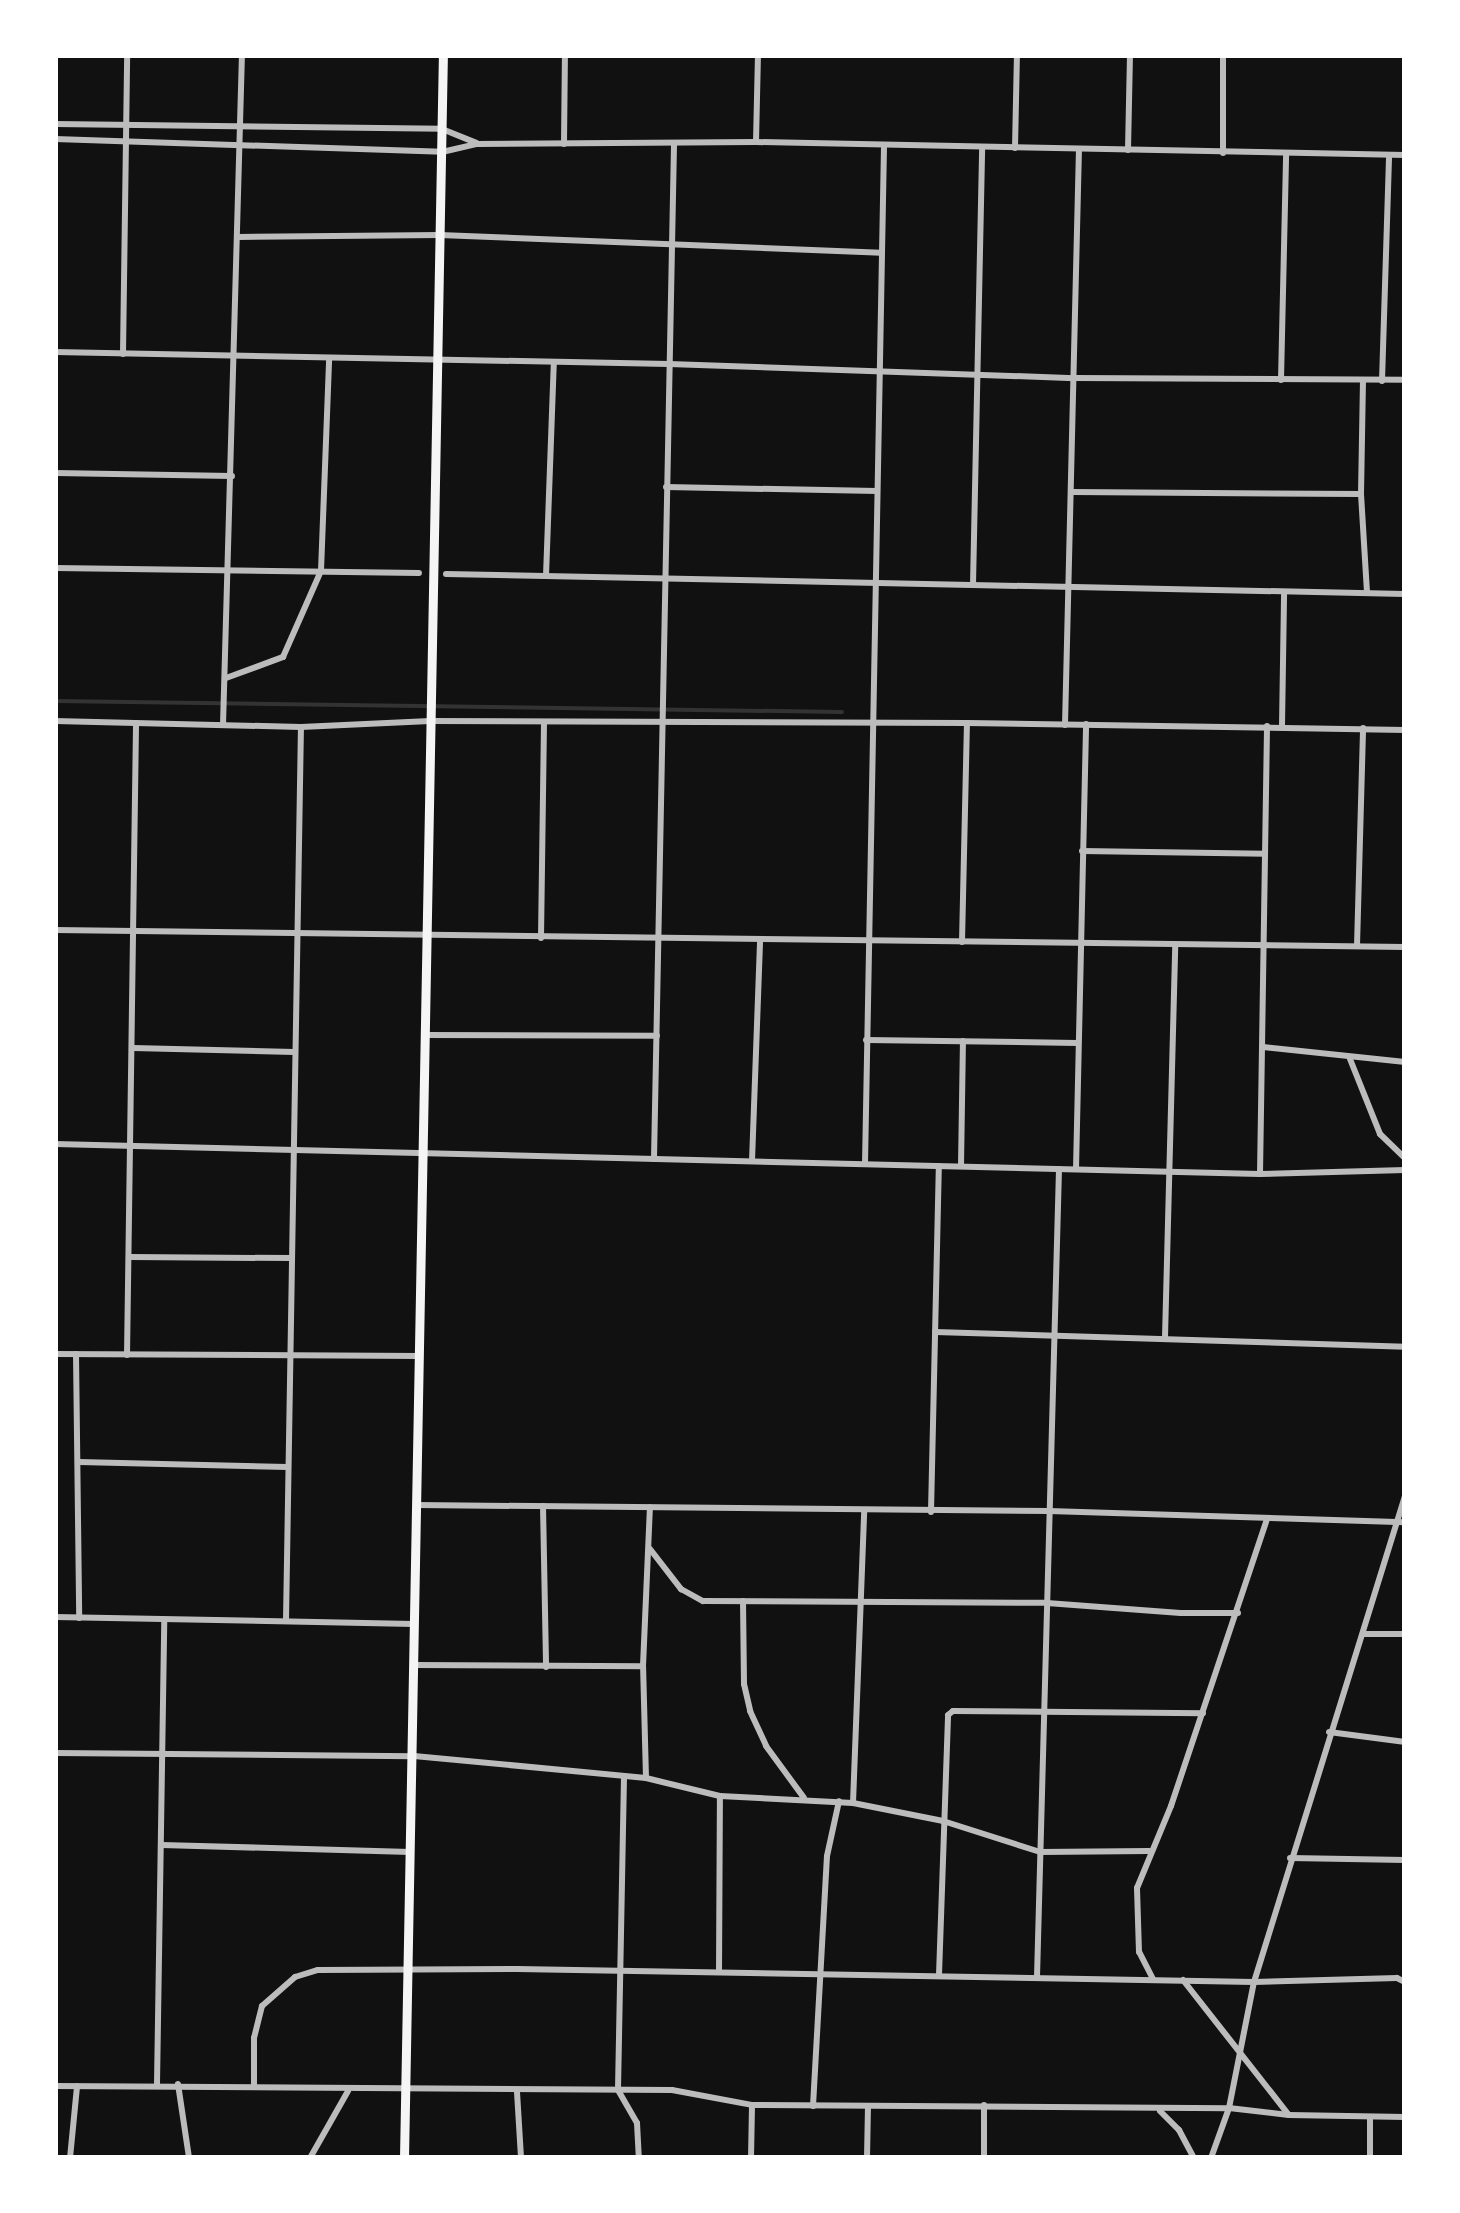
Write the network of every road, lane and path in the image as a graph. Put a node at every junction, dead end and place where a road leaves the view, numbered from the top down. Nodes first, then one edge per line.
1 (127, 55) edge
2 (242, 55) edge
3 (443, 55) edge
4 (565, 55) edge
5 (758, 55) edge
6 (1017, 55) edge
7 (1130, 55) edge
8 (1224, 55) edge
9 (55, 124) edge
10 (125, 126) junction
11 (240, 128) junction
12 (442, 129) junction
13 (55, 139) edge
14 (125, 140) junction
15 (756, 142) junction
16 (240, 143) junction
17 (674, 143) junction
18 (477, 144) junction
19 (564, 144) junction
20 (884, 146) junction
21 (982, 148) junction
22 (1015, 148) junction
23 (1078, 148) junction
24 (1128, 150) junction
25 (442, 152) junction
26 (1223, 152) junction
27 (1405, 154) edge
28 (1286, 156) junction
29 (1388, 156) junction
30 (440, 235) junction
31 (238, 237) junction
32 (669, 245) junction
33 (881, 254) junction
34 (55, 352) edge
35 (123, 354) junction
36 (236, 356) junction
37 (329, 358) junction
38 (437, 360) junction
39 (554, 362) junction
40 (668, 364) junction
41 (880, 372) junction
42 (977, 376) junction
43 (1075, 378) junction
44 (1281, 380) junction
45 (1362, 380) junction
46 (1405, 380) edge
47 (1382, 381) junction
48 (55, 474) edge
49 (232, 476) junction
50 (666, 487) junction
51 (876, 491) junction
52 (1072, 492) junction
53 (1361, 494) junction
54 (55, 568) edge
55 (231, 570) junction
56 (321, 572) junction
57 (419, 573) dead end
58 (446, 574) dead end
59 (546, 576) junction
60 (663, 578) junction
61 (874, 583) junction
62 (973, 585) junction
63 (1068, 587) junction
64 (1284, 592) junction
65 (1367, 593) junction
66 (1405, 594) edge
67 (226, 678) junction
68 (430, 721) junction
69 (55, 722) edge
70 (544, 722) junction
71 (136, 723) junction
72 (660, 723) junction
73 (874, 724) junction
74 (967, 724) junction
75 (1086, 724) junction
76 (223, 725) junction
77 (1065, 725) junction
78 (300, 726) junction
79 (1267, 726) junction
80 (1282, 726) junction
81 (1363, 728) junction
82 (1405, 730) edge
83 (1082, 851) junction
84 (1265, 854) junction
85 (55, 930) edge
86 (136, 931) junction
87 (296, 935) junction
88 (428, 938) junction
89 (541, 938) junction
90 (660, 938) junction
91 (760, 939) junction
92 (868, 940) junction
93 (962, 942) junction
94 (1081, 943) junction
95 (1175, 944) junction
96 (1265, 945) junction
97 (1356, 946) junction
98 (1405, 947) edge
99 (425, 1035) junction
100 (656, 1036) junction
101 (866, 1040) junction
102 (963, 1041) junction
103 (1077, 1043) junction
104 (1263, 1047) junction
105 (134, 1048) junction
106 (294, 1052) junction
107 (1350, 1059) junction
108 (1405, 1062) edge
109 (55, 1144) edge
110 (132, 1146) junction
111 (292, 1150) junction
112 (423, 1153) junction
113 (1405, 1158) edge
114 (654, 1159) junction
115 (752, 1161) junction
116 (864, 1164) junction
117 (939, 1166) junction
118 (961, 1166) junction
119 (1058, 1169) junction
120 (1076, 1169) junction
121 (1405, 1170) edge
122 (1169, 1172) junction
123 (1260, 1174) junction
124 (130, 1257) junction
125 (291, 1258) junction
126 (935, 1332) junction
127 (1054, 1335) junction
128 (1165, 1337) junction
129 (1405, 1346) edge
130 (55, 1354) edge
131 (76, 1354) junction
132 (128, 1355) junction
133 (289, 1355) junction
134 (419, 1356) junction
135 (78, 1462) junction
136 (287, 1467) junction
137 (1405, 1496) edge
138 (417, 1505) junction
139 (543, 1506) junction
140 (650, 1507) junction
141 (864, 1511) junction
142 (1049, 1511) junction
143 (931, 1512) junction
144 (1267, 1519) junction
145 (1402, 1522) edge
146 (650, 1549) junction
147 (743, 1601) junction
148 (862, 1602) junction
149 (1048, 1604) junction
150 (1238, 1612) junction
151 (55, 1617) edge
152 (79, 1618) junction
153 (164, 1620) junction
154 (286, 1620) junction
155 (415, 1624) junction
156 (1363, 1634) junction
157 (1405, 1634) edge
158 (415, 1665) junction
159 (643, 1666) junction
160 (546, 1667) junction
161 (1044, 1710) junction
162 (1203, 1713) junction
163 (1329, 1732) junction
164 (1405, 1742) edge
165 (55, 1753) edge
166 (161, 1753) junction
167 (414, 1756) junction
168 (624, 1777) junction
169 (646, 1778) junction
170 (720, 1796) junction
171 (804, 1799) junction
172 (839, 1801) junction
173 (854, 1803) junction
174 (943, 1821) junction
175 (162, 1845) junction
176 (1149, 1851) junction
177 (411, 1852) junction
178 (1040, 1852) junction
179 (1290, 1858) junction
180 (1405, 1860) edge
181 (408, 1968) junction
182 (617, 1972) junction
183 (720, 1972) junction
184 (823, 1974) junction
185 (939, 1976) junction
186 (1037, 1977) junction
187 (1153, 1978) junction
188 (1183, 1980) junction
189 (1254, 1982) junction
190 (1405, 1982) edge
191 (1238, 2052) junction
192 (157, 2084) junction
193 (178, 2084) junction
194 (55, 2086) edge
195 (77, 2086) junction
196 (254, 2086) junction
197 (348, 2090) junction
198 (406, 2090) junction
199 (618, 2090) junction
200 (517, 2092) junction
201 (752, 2105) junction
202 (814, 2106) junction
203 (984, 2106) junction
204 (868, 2107) junction
205 (1229, 2108) junction
206 (1160, 2110) junction
207 (1289, 2115) junction
208 (1405, 2117) edge
209 (1370, 2118) junction
210 (70, 2158) edge
211 (188, 2158) edge
212 (310, 2158) edge
213 (404, 2158) edge
214 (521, 2158) edge
215 (639, 2158) edge
216 (751, 2158) edge
217 (867, 2158) edge
218 (984, 2158) edge
219 (1194, 2158) edge
220 (1211, 2158) edge
221 (1370, 2158) edge

1 - 10 street
2 - 11 street
3 - 12 main road
4 - 19 street
5 - 15 street
6 - 22 street
7 - 24 street
8 - 26 street
9 - 10 street
10 - 11 street
10 - 14 street
11 - 12 street
11 - 16 street
12 - 18 street
12 - 25 main road
13 - 14 street
14 - 16 street
14 - 35 street
15 - 17 street
15 - 20 street
16 - 25 street
16 - 31 street
17 - 19 street
17 - 32 street
18 - 19 street
18 - 25 street
20 - 21 street
20 - 33 street
21 - 22 street
21 - 42 street
22 - 23 street
23 - 24 street
23 - 43 street
24 - 26 street
25 - 30 main road
26 - 28 street
27 - 29 street
28 - 29 street
28 - 44 street
29 - 47 street
30 - 31 street
30 - 32 street
30 - 38 main road
31 - 36 street
32 - 33 street
32 - 40 street
33 - 41 street
34 - 35 street
35 - 36 street
36 - 37 street
36 - 49 street
37 - 38 street
37 - 56 street
38 - 39 street
38 - 68 main road
39 - 40 street
39 - 59 street
40 - 41 street
40 - 50 street
41 - 42 street
41 - 51 street
42 - 43 street
42 - 62 street
43 - 44 street
43 - 52 street
44 - 45 street
45 - 47 street
45 - 53 street
46 - 47 street
48 - 49 street
49 - 55 street
50 - 51 street
50 - 60 street
51 - 61 street
52 - 53 street
52 - 63 street
53 - 65 street
54 - 55 street
55 - 56 street
55 - 67 street
56 - 57 street
56 - 67 street
58 - 59 street
59 - 60 street
60 - 61 street
60 - 72 street
61 - 62 street
61 - 73 street
62 - 63 street
63 - 64 street
63 - 77 street
64 - 65 street
64 - 80 street
65 - 66 street
67 - 76 street
68 - 70 street
68 - 78 street
68 - 88 main road
69 - 71 street
70 - 72 street
70 - 89 street
71 - 76 street
71 - 86 street
72 - 73 street
72 - 90 street
73 - 74 street
73 - 92 street
74 - 77 street
74 - 93 street
75 - 77 street
75 - 79 street
75 - 83 street
76 - 78 street
78 - 87 street
79 - 80 street
79 - 84 street
80 - 81 street
81 - 82 street
81 - 97 street
83 - 84 street
83 - 94 street
84 - 96 street
85 - 86 street
86 - 87 street
86 - 105 street
87 - 88 street
87 - 106 street
88 - 89 street
88 - 99 main road
89 - 90 street
90 - 91 street
90 - 100 street
91 - 92 street
91 - 115 street
92 - 93 street
92 - 101 street
93 - 94 street
94 - 95 street
94 - 103 street
95 - 96 street
95 - 122 street
96 - 97 street
96 - 104 street
97 - 98 street
99 - 100 street
99 - 112 main road
100 - 114 street
101 - 102 street
101 - 116 street
102 - 103 street
102 - 118 street
103 - 120 street
104 - 107 street
104 - 123 street
105 - 106 street
105 - 110 street
106 - 111 street
107 - 108 street
107 - 113 street
109 - 110 street
110 - 111 street
110 - 124 street
111 - 112 street
111 - 125 street
112 - 114 street
112 - 134 main road
114 - 115 street
115 - 116 street
116 - 117 street
117 - 118 street
117 - 126 street
118 - 119 street
119 - 120 street
119 - 127 street
120 - 122 street
121 - 123 street
122 - 123 street
122 - 128 street
124 - 125 street
124 - 132 street
125 - 133 street
126 - 127 street
126 - 143 street
127 - 128 street
127 - 142 street
128 - 129 street
130 - 131 street
131 - 132 street
131 - 135 street
132 - 133 street
133 - 134 street
133 - 136 street
134 - 138 main road
135 - 136 street
135 - 152 street
136 - 154 street
137 - 145 street
138 - 139 street
138 - 155 main road
139 - 140 street
139 - 160 street
140 - 141 street
140 - 146 street
141 - 143 street
141 - 148 street
142 - 143 street
142 - 144 street
142 - 149 street
144 - 145 street
144 - 150 street
145 - 156 street
146 - 147 street
146 - 159 street
147 - 148 street
147 - 171 street
148 - 149 street
148 - 173 street
149 - 150 street
149 - 161 street
150 - 162 street
151 - 152 street
152 - 153 street
153 - 154 street
153 - 166 street
154 - 155 street
155 - 158 main road
156 - 157 street
156 - 163 street
158 - 160 street
158 - 167 main road
159 - 160 street
159 - 169 street
161 - 162 street
161 - 174 street
161 - 178 street
162 - 176 street
163 - 164 street
163 - 179 street
165 - 166 street
166 - 167 street
166 - 175 street
167 - 168 street
167 - 177 main road
168 - 169 street
168 - 182 street
169 - 170 street
170 - 171 street
170 - 183 street
171 - 172 street
172 - 173 street
172 - 184 street
173 - 174 street
174 - 178 street
174 - 185 street
175 - 177 street
175 - 192 street
176 - 178 street
176 - 187 street
177 - 181 main road
178 - 186 street
179 - 180 street
179 - 189 street
181 - 182 street
181 - 196 street
181 - 198 main road
182 - 183 street
182 - 199 street
183 - 184 street
184 - 185 street
184 - 202 street
185 - 186 street
186 - 187 street
187 - 188 street
188 - 189 street
188 - 191 street
189 - 190 street
189 - 191 street
191 - 205 street
191 - 207 street
192 - 193 street
192 - 195 street
193 - 196 street
193 - 211 street
194 - 195 street
195 - 210 street
196 - 197 street
197 - 198 street
197 - 212 street
198 - 200 street
198 - 213 main road
199 - 200 street
199 - 201 street
199 - 215 street
200 - 214 street
201 - 202 street
201 - 216 street
202 - 204 street
203 - 204 street
203 - 206 street
203 - 218 street
204 - 217 street
205 - 206 street
205 - 207 street
205 - 220 street
206 - 219 street
207 - 209 street
208 - 209 street
209 - 221 street

